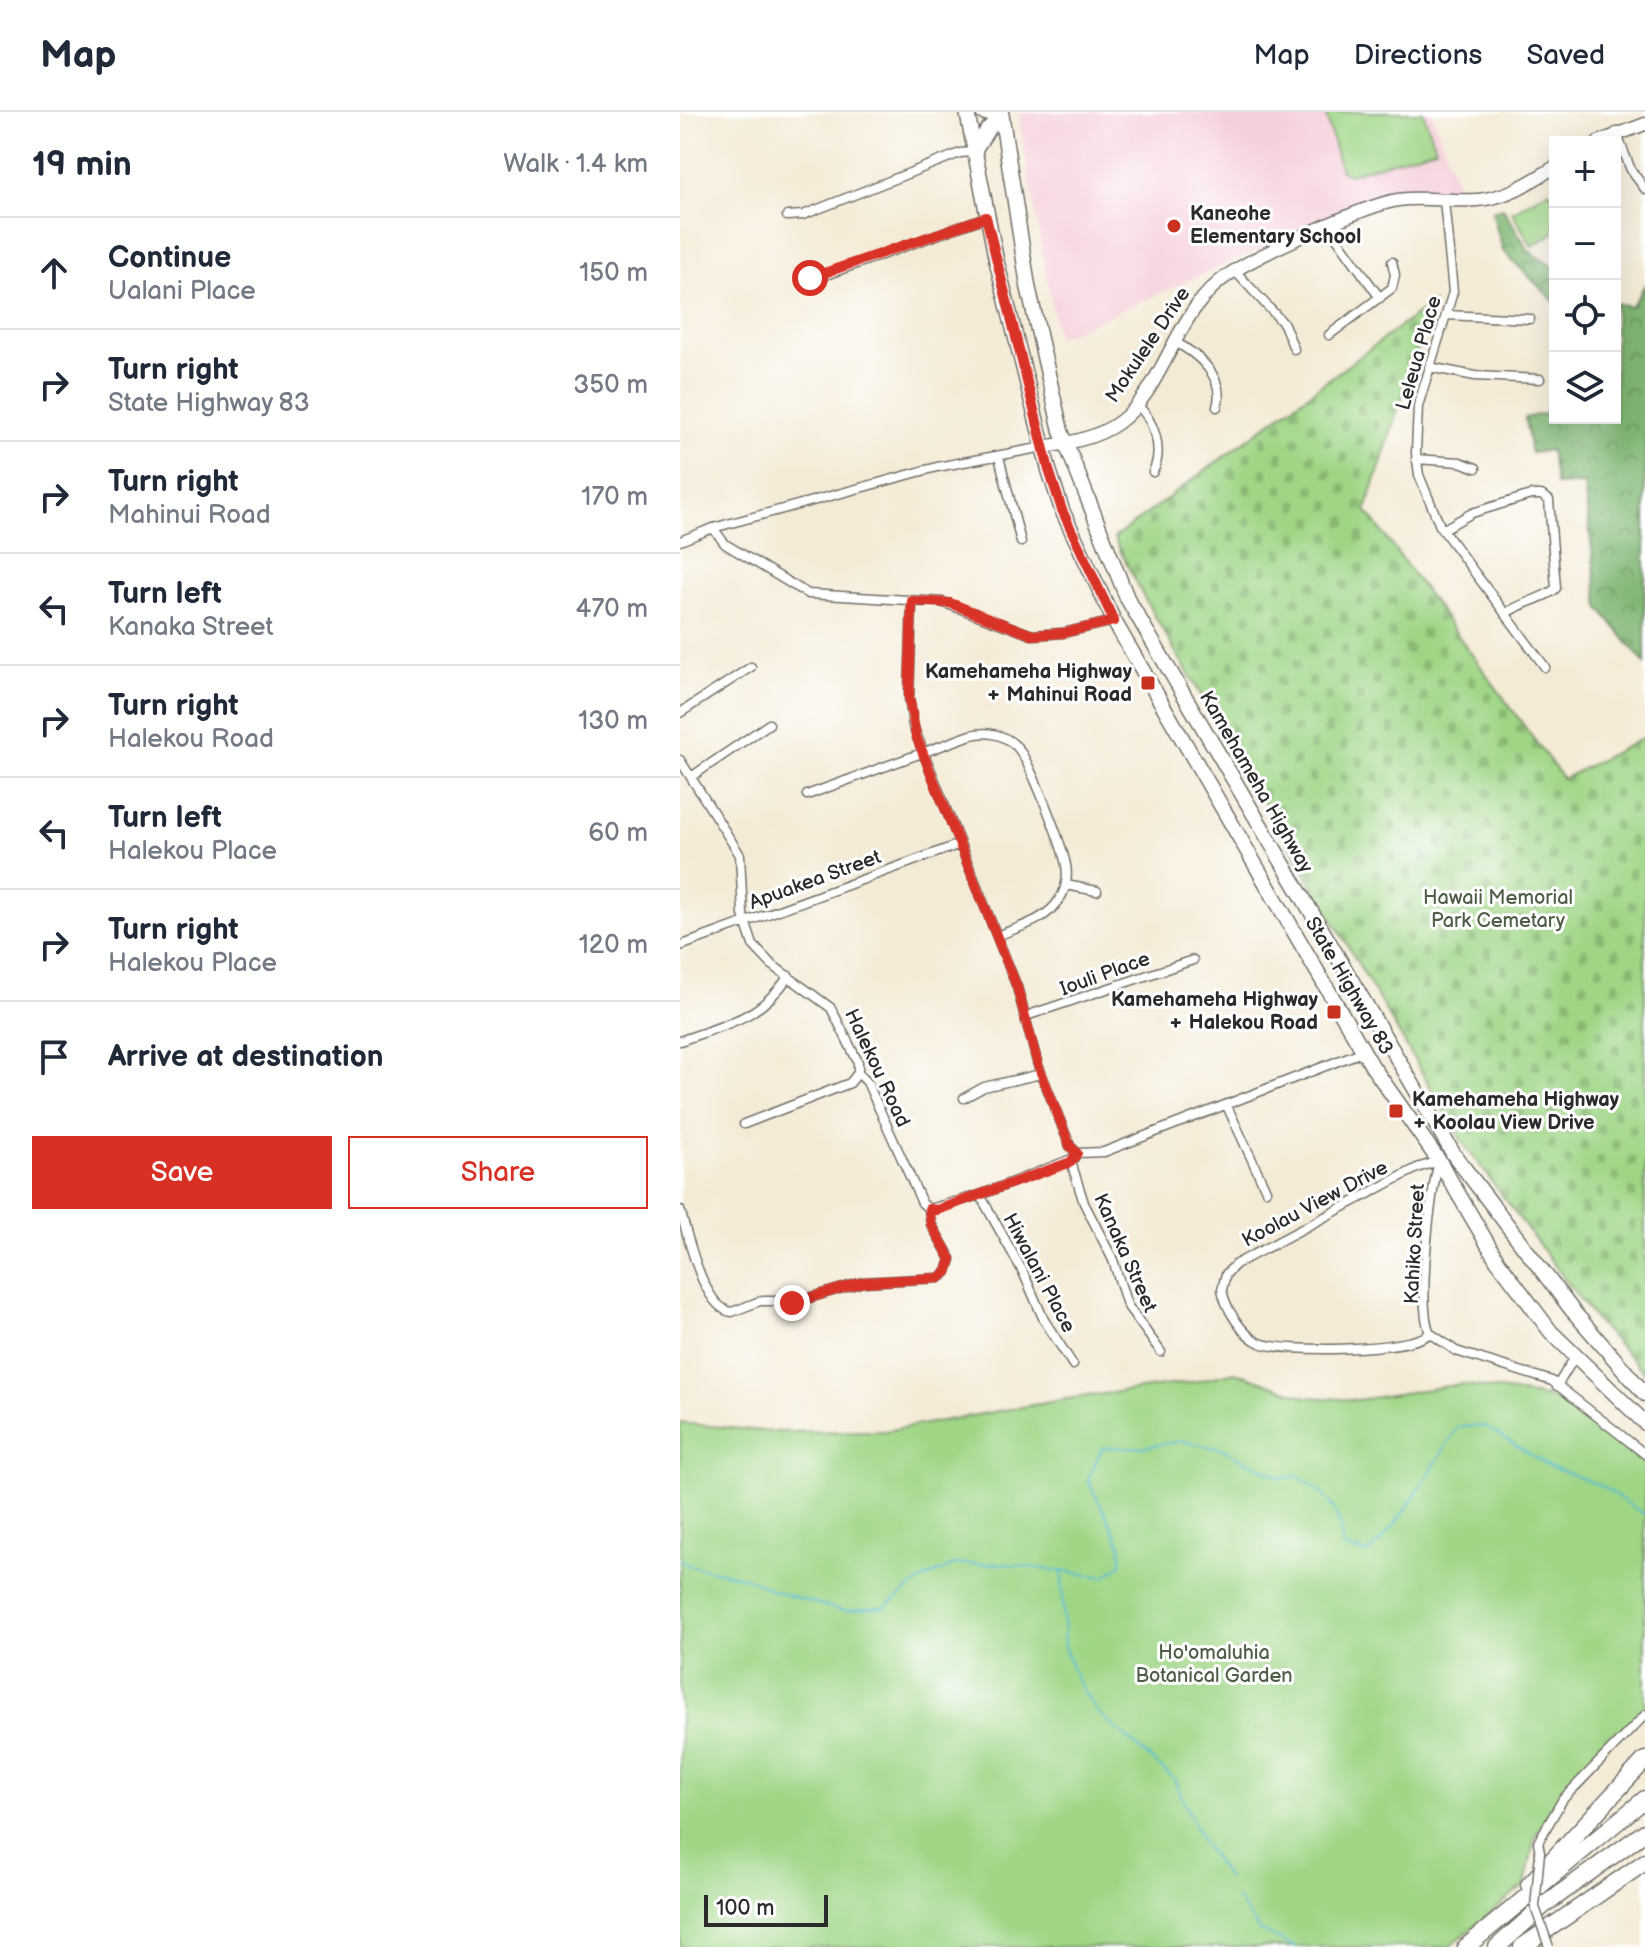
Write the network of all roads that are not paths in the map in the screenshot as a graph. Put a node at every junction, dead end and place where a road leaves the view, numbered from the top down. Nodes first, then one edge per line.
1 (967, 112) edge
2 (982, 112) edge
3 (1002, 114) edge
4 (1645, 124) edge
5 (1616, 132) junction
6 (1609, 136) edge
7 (973, 152) junction
8 (1549, 170) edge
9 (1645, 189) edge
10 (1444, 200) junction
11 (787, 216) dead end
12 (986, 217) junction
13 (1329, 227) junction
14 (1392, 262) dead end
15 (1235, 271) junction
16 (800, 278) dead end
17 (1380, 298) junction
18 (1446, 315) junction
19 (1530, 319) dead end
20 (1329, 335) dead end
21 (1173, 341) junction
22 (1294, 349) dead end
23 (1429, 367) junction
24 (1540, 379) dead end
25 (1137, 405) junction
26 (1217, 407) dead end
27 (1066, 443) junction
28 (1044, 447) junction
29 (999, 457) junction
30 (1416, 459) junction
31 (1476, 468) dead end
32 (1153, 472) dead end
33 (713, 528) junction
34 (1442, 530) junction
35 (680, 541) edge
36 (1021, 542) dead end
37 (912, 601) junction
38 (1505, 614) junction
39 (1138, 616) junction
40 (1114, 621) junction
41 (751, 667) dead end
42 (1545, 667) dead end
43 (680, 713) edge
44 (769, 724) dead end
45 (923, 753) junction
46 (680, 760) edge
47 (691, 777) junction
48 (807, 795) dead end
49 (960, 844) junction
50 (1066, 885) junction
51 (1097, 891) dead end
52 (1301, 898) junction
53 (1281, 909) junction
54 (744, 922) junction
55 (997, 936) junction
56 (680, 944) edge
57 (1193, 960) dead end
58 (789, 976) junction
59 (1026, 1016) junction
60 (1385, 1040) junction
61 (680, 1041) edge
62 (1364, 1051) junction
63 (858, 1073) junction
64 (1041, 1074) junction
65 (964, 1098) dead end
66 (1227, 1106) junction
67 (744, 1124) dead end
68 (1077, 1153) junction
69 (1446, 1158) junction
70 (1071, 1162) junction
71 (1266, 1190) dead end
72 (980, 1195) junction
73 (929, 1209) junction
74 (680, 1210) edge
75 (1430, 1333) junction
76 (1596, 1340) junction
77 (1161, 1352) dead end
78 (1576, 1355) junction
79 (1073, 1365) dead end
80 (1557, 1386) junction
81 (1645, 1394) edge
82 (1645, 1423) edge
83 (1645, 1454) edge
84 (1645, 1715) edge
85 (1645, 1760) edge
86 (1645, 1799) edge
87 (1645, 1832) edge
88 (1645, 1862) edge
89 (1497, 1921) junction
90 (1466, 1947) edge
91 (1497, 1947) edge
92 (1522, 1947) edge
93 (1549, 1947) edge

1 - 7 main road, State Highway 83
2 - 3 main road
3 - 7 main road
3 - 27 main road, Kamehameha Highway
4 - 5 street
5 - 6 street
5 - 9 street
7 - 11 street
7 - 12 main road, State Highway 83
8 - 10 street, Mokulele Drive
10 - 13 street, Mokulele Drive
10 - 18 street, Leleua Place
12 - 16 street
12 - 28 main road, State Highway 83
13 - 15 street, Mokulele Drive
13 - 17 street
14 - 17 street
15 - 21 street, Mokulele Drive
15 - 22 street
17 - 20 street
18 - 19 street
18 - 23 street, Leleua Place
21 - 25 street, Mokulele Drive
21 - 26 street
23 - 24 street
23 - 30 street, Leleua Place
25 - 27 street, Mokulele Drive
25 - 32 street
27 - 28 street, Mokulele Drive
27 - 39 main road, Kamehameha Highway
28 - 29 street, Mokulele Drive
28 - 40 main road, State Highway 83
29 - 33 street, Mokulele Drive
29 - 36 street
30 - 31 street
30 - 34 street, Leleua Place
33 - 35 street, Mokulele Drive
33 - 37 street
34 - 38 street, Leleua Place
34 - 38 street
37 - 40 street
37 - 45 street
38 - 42 street, Leleua Place
39 - 40 main road
39 - 52 main road, Kamehameha Highway
40 - 53 main road, State Highway 83
41 - 43 street
44 - 47 street
45 - 48 street
45 - 49 street
45 - 50 street
46 - 47 street, Halekou Road
47 - 54 street, Halekou Road
49 - 54 street, Apuakea Street
49 - 55 street
50 - 51 street
50 - 55 street
52 - 53 main road
52 - 60 main road, Kamehameha Highway
53 - 62 main road, State Highway 83
54 - 56 street, Apuakea Street
54 - 58 street, Halekou Road
55 - 59 street
57 - 59 street, Iouli Place
58 - 61 street
58 - 63 street, Halekou Road
59 - 64 street
60 - 62 main road
60 - 69 main road, Kamehameha Highway
62 - 66 street
62 - 69 main road, State Highway 83
63 - 67 street
63 - 73 street, Halekou Road
64 - 65 street
64 - 68 street
66 - 68 street
66 - 71 street
68 - 70 street
69 - 75 street, Kahiko Street
69 - 75 street, Koolau View Drive
69 - 76 main road, Kamehameha Highway
69 - 78 main road, Kamehameha Highway
70 - 72 street
70 - 77 street, Kanaka Street
72 - 73 street
72 - 79 street, Hiwalani Place
73 - 74 street, Halekou Road
75 - 80 street, Kahiko Street
76 - 78 main road
76 - 81 main road, Kamehameha Highway
78 - 80 street
78 - 82 main road, Kamehameha Highway
80 - 83 street, Kahiko Street
84 - 93 street, bridge
85 - 89 highway
86 - 89 highway
87 - 91 highway
88 - 92 highway
89 - 90 highway

